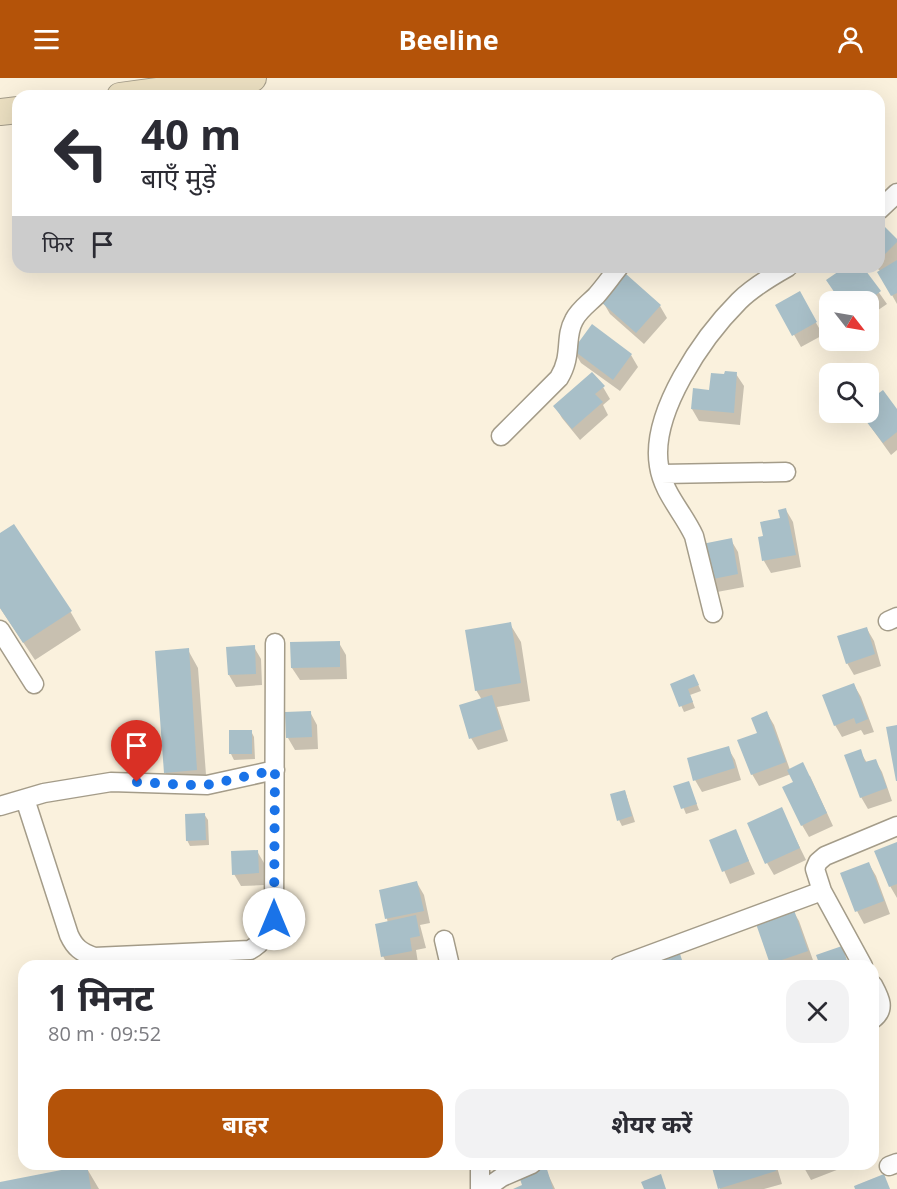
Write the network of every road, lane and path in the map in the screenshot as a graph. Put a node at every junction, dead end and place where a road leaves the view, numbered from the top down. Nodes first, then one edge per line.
1 (253, 78) edge
2 (164, 90) edge
3 (897, 193) edge
4 (885, 204) edge
5 (614, 273) edge
6 (778, 273) edge
7 (501, 436) dead end
8 (786, 472) dead end
9 (661, 474) junction
10 (713, 613) dead end
11 (0, 630) edge
12 (275, 643) dead end
13 (34, 684) dead end
14 (275, 770) junction
15 (25, 799) junction
16 (0, 806) edge
17 (897, 826) edge
18 (822, 891) junction
19 (444, 940) dead end
20 (449, 960) edge
21 (635, 960) edge
22 (860, 960) edge
23 (879, 996) edge
24 (879, 1014) edge
25 (480, 1170) edge
26 (518, 1170) edge
27 (480, 1189) edge
28 (485, 1189) edge

1 - 2 street
3 - 4 street
5 - 7 street
6 - 9 street
8 - 9 street
9 - 10 street
11 - 13 street
12 - 14 street
14 - 15 street
14 - 15 street
15 - 16 street
17 - 18 street
18 - 21 street
18 - 22 street
19 - 20 street
23 - 24 street
25 - 27 street
26 - 28 street

